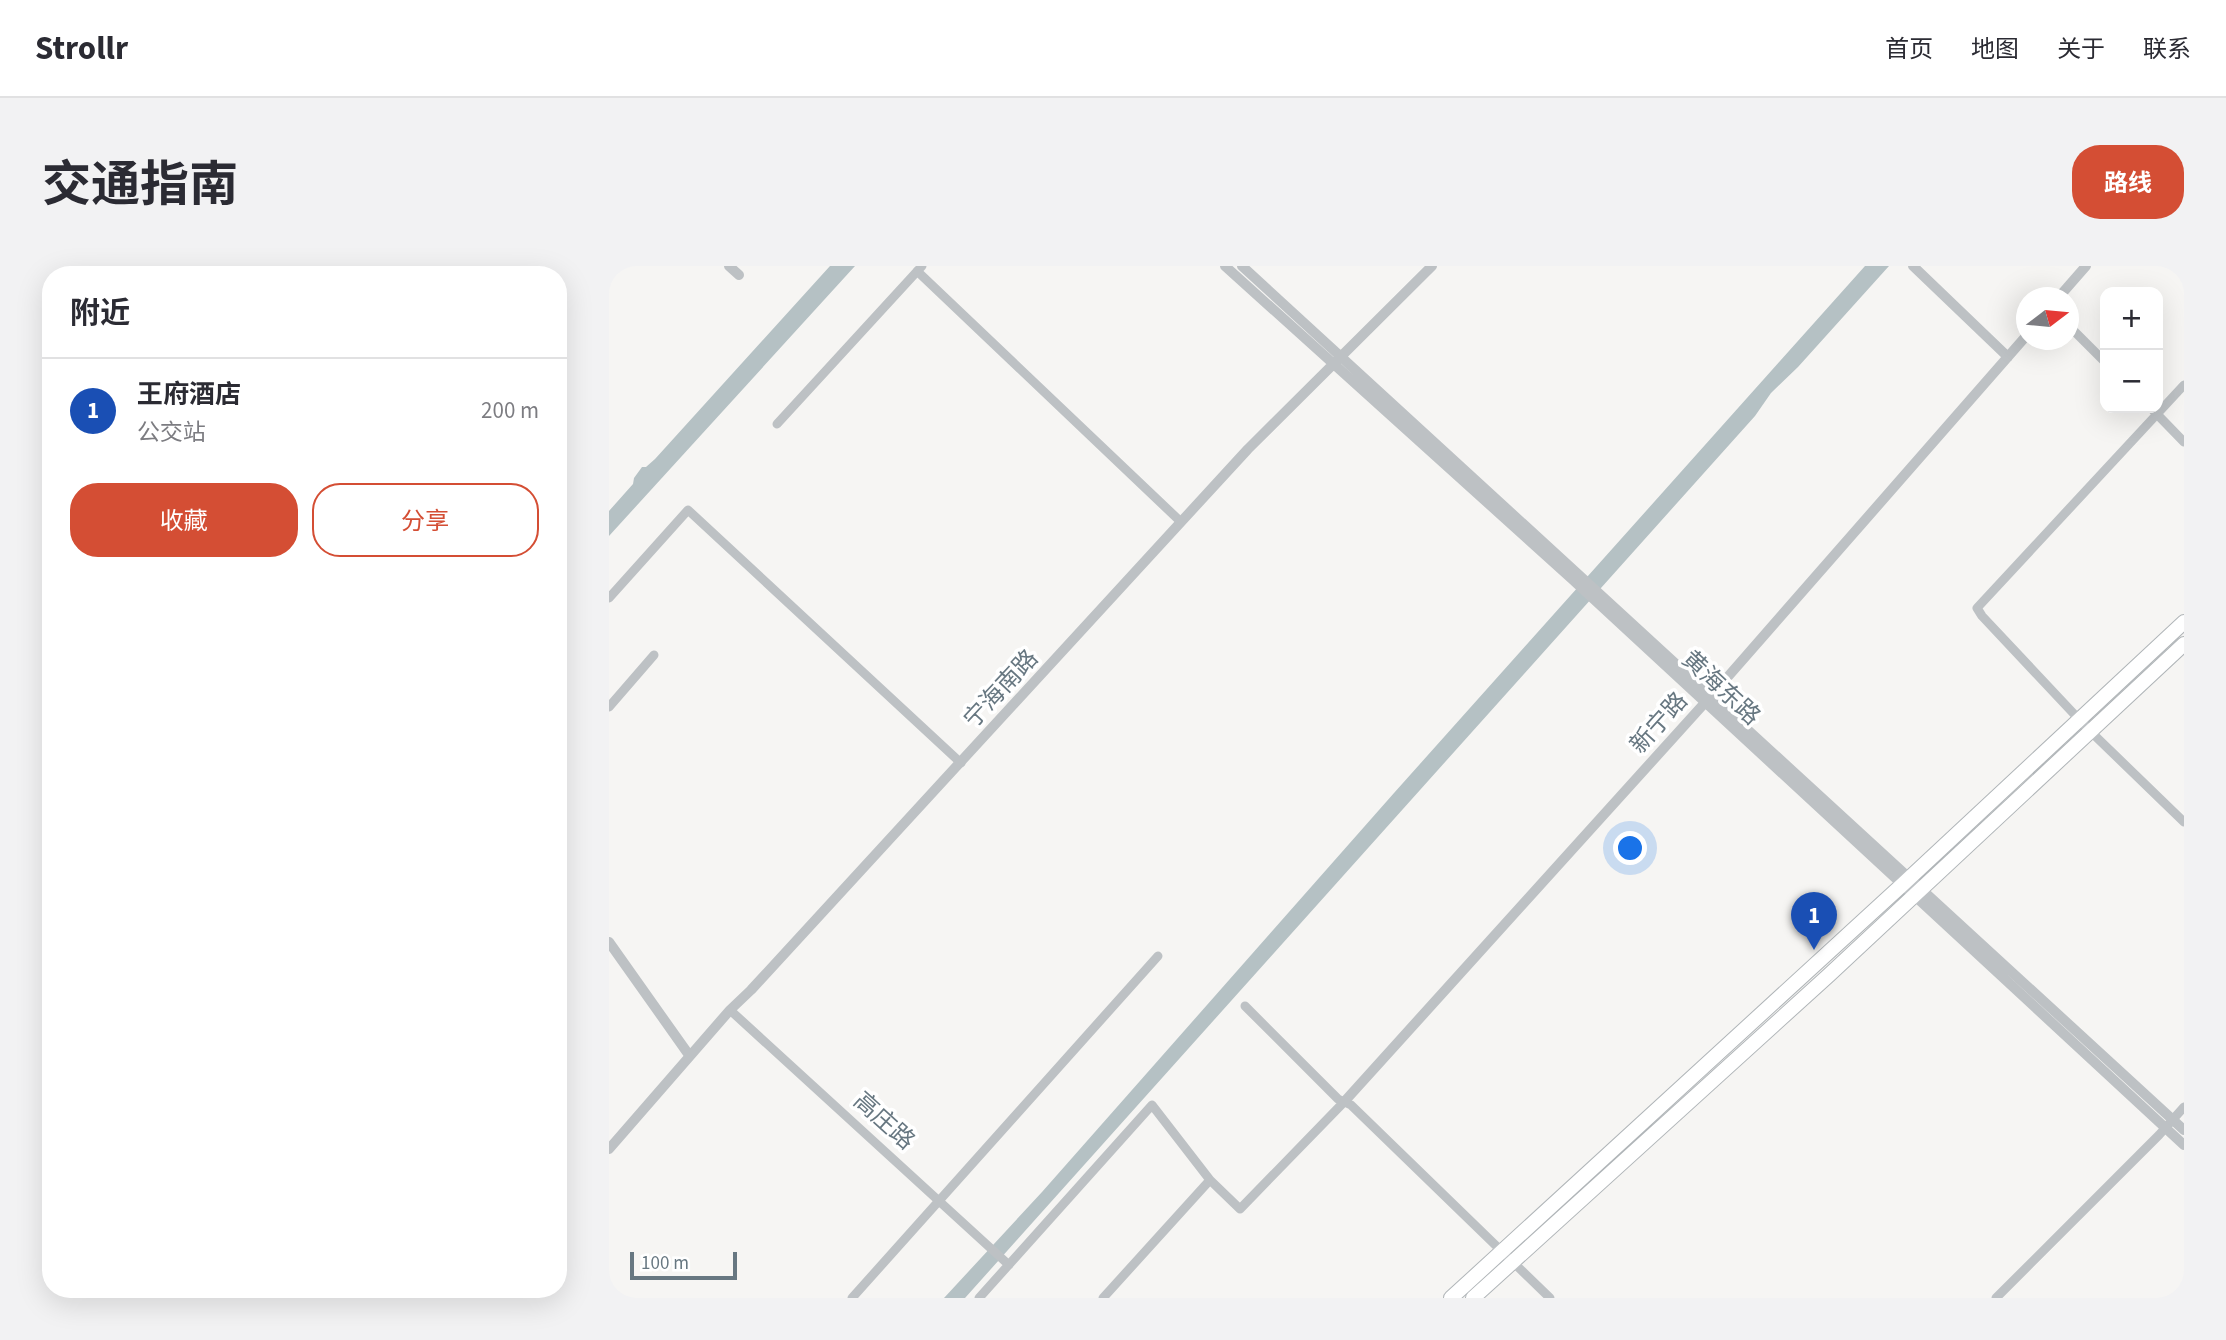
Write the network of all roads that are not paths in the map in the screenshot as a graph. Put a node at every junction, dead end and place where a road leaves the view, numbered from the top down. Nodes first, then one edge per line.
1 (729, 266) edge
2 (1225, 266) edge
3 (1242, 266) edge
4 (1432, 266) edge
5 (1913, 266) edge
6 (2086, 266) edge
7 (919, 269) edge
8 (739, 275) dead end
9 (2068, 287) edge
10 (2079, 336) edge
11 (2016, 348) edge
12 (2008, 357) junction
13 (2100, 357) edge
14 (1337, 360) junction
15 (2184, 385) edge
16 (2163, 403) edge
17 (2152, 413) edge
18 (2156, 413) edge
19 (777, 424) dead end
20 (2184, 442) edge
21 (1181, 522) junction
22 (609, 598) edge
23 (2184, 622) edge
24 (2184, 644) edge
25 (654, 655) dead end
26 (1709, 699) junction
27 (609, 707) edge
28 (2080, 719) junction
29 (2090, 731) junction
30 (961, 763) junction
31 (2184, 822) edge
32 (1905, 881) junction
33 (1918, 893) junction
34 (609, 942) edge
35 (1158, 956) dead end
36 (1245, 1006) dead end
37 (730, 1010) junction
38 (689, 1055) junction
39 (1344, 1101) junction
40 (2184, 1107) edge
41 (2168, 1123) junction
42 (2184, 1130) edge
43 (2184, 1145) edge
44 (609, 1149) edge
45 (1210, 1180) junction
46 (939, 1200) junction
47 (1501, 1251) junction
48 (1513, 1261) junction
49 (1007, 1264) junction
50 (852, 1298) edge
51 (979, 1298) edge
52 (1103, 1298) edge
53 (1451, 1298) edge
54 (1473, 1298) edge
55 (1549, 1298) edge
56 (1996, 1298) edge

1 - 8 street
2 - 14 street, 黄海东路
3 - 14 street, 黄海东路
4 - 14 street, 宁海南路
5 - 12 street
6 - 9 street
7 - 19 street
7 - 21 street
10 - 13 street
11 - 12 street, 新宁路
12 - 26 street, 新宁路
14 - 21 street, 宁海南路
14 - 26 street, 黄海东路
15 - 16 street
17 - 28 street
18 - 20 street
21 - 30 street, 宁海南路
22 - 30 street
23 - 28 main road
24 - 29 main road
25 - 27 street
26 - 32 street, 黄海东路
26 - 39 street, 新宁路
28 - 29 street
28 - 32 main road
29 - 31 street
29 - 33 main road
30 - 37 street, 宁海南路
32 - 33 street, 黄海东路
32 - 47 main road
33 - 41 street, 黄海东路
33 - 48 main road
34 - 38 street
35 - 46 street
36 - 39 street
37 - 38 street, 宁海南路
37 - 46 street, 高庄路
38 - 44 street, 宁海南路
39 - 45 street
39 - 47 street
40 - 41 street
41 - 42 street, 黄海东路
41 - 43 street, 黄海东路
41 - 56 street
45 - 49 street
45 - 52 street
46 - 49 street, 高庄路
46 - 50 street
47 - 48 street
47 - 53 main road
48 - 54 main road
48 - 55 street
49 - 51 street

